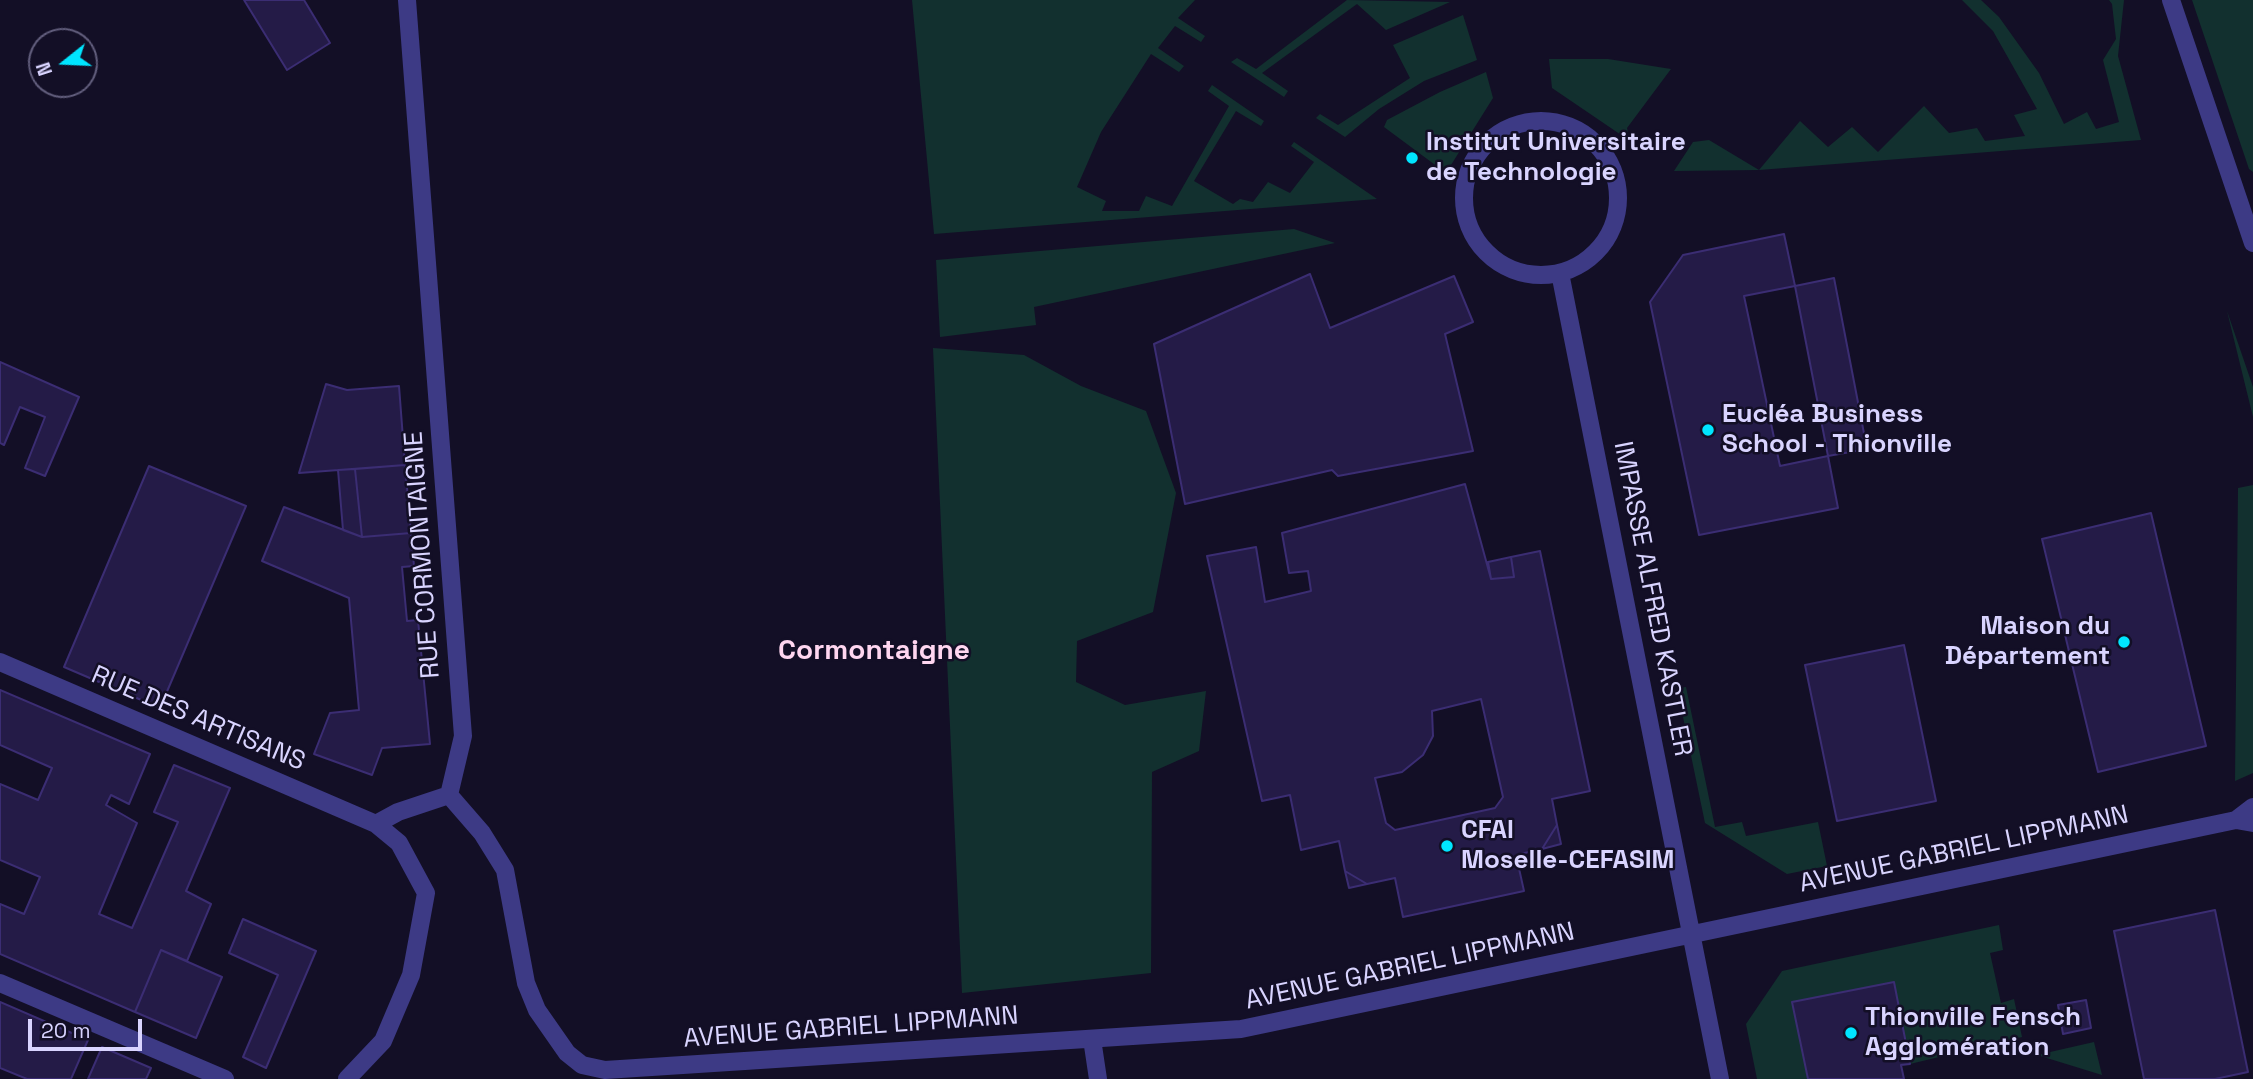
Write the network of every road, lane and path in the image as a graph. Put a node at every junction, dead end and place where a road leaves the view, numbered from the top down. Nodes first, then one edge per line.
1 (407, 0) edge
2 (2171, 0) edge
3 (2253, 243) edge
4 (1560, 273) junction
5 (0, 662) edge
6 (449, 795) junction
7 (2253, 807) edge
8 (2244, 822) edge
9 (376, 824) junction
10 (1692, 935) junction
11 (0, 983) edge
12 (1092, 1039) junction
13 (583, 1072) edge
14 (225, 1079) edge
15 (347, 1079) edge
16 (1098, 1079) edge
17 (1720, 1079) edge

1 - 6 street, RUE CORMONTAIGNE
2 - 3 street
4 - 4 street
4 - 10 street, IMPASSE ALFRED KASTLER
5 - 9 street, RUE DES ARTISANS
6 - 9 street
6 - 13 street
7 - 8 street, AVENUE GABRIEL LIPPMANN
8 - 10 street, AVENUE GABRIEL LIPPMANN
9 - 15 street, RUE DES ARTISANS
10 - 12 street, AVENUE GABRIEL LIPPMANN
10 - 17 street, IMPASSE ALFRED KASTLER
11 - 14 street
12 - 13 street, AVENUE GABRIEL LIPPMANN
12 - 16 street

